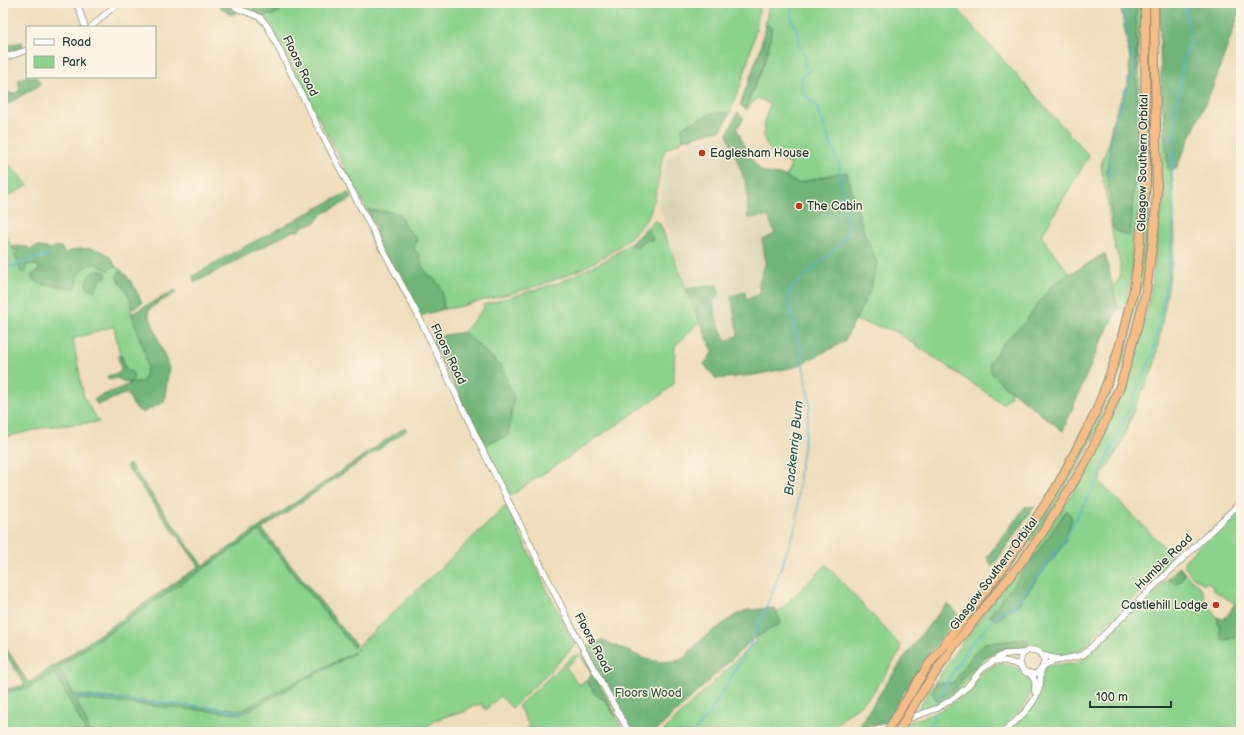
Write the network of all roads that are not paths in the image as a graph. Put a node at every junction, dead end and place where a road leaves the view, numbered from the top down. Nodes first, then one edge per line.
1 (77, 3) edge
2 (118, 3) edge
3 (231, 3) edge
4 (1144, 3) edge
5 (1154, 3) edge
6 (85, 26) edge
7 (92, 26) edge
8 (26, 50) edge
9 (3, 55) edge
10 (1241, 502) edge
11 (1023, 653) junction
12 (1041, 655) junction
13 (1062, 660) junction
14 (992, 661) junction
15 (1021, 667) junction
16 (1042, 667) junction
17 (1030, 674) junction
18 (1033, 700) junction
19 (898, 731) edge
20 (629, 732) edge
21 (872, 732) edge
22 (887, 732) edge
23 (1004, 732) edge

1 - 6 street
2 - 7 street
3 - 20 street, Floors Road
4 - 22 highway, Glasgow Southern Orbital, bridge
5 - 19 highway, Glasgow Southern Orbital, bridge
8 - 9 street
10 - 13 street, Humbie Road
11 - 12 street, Humbie Road
11 - 14 street, Humbie Road
11 - 15 street
12 - 13 street, Humbie Road
12 - 16 street
13 - 16 street, Humbie Road
14 - 15 street
14 - 21 street, Humbie Road
15 - 17 street
16 - 17 street, Humbie Road
16 - 18 street
17 - 18 street
18 - 23 street

